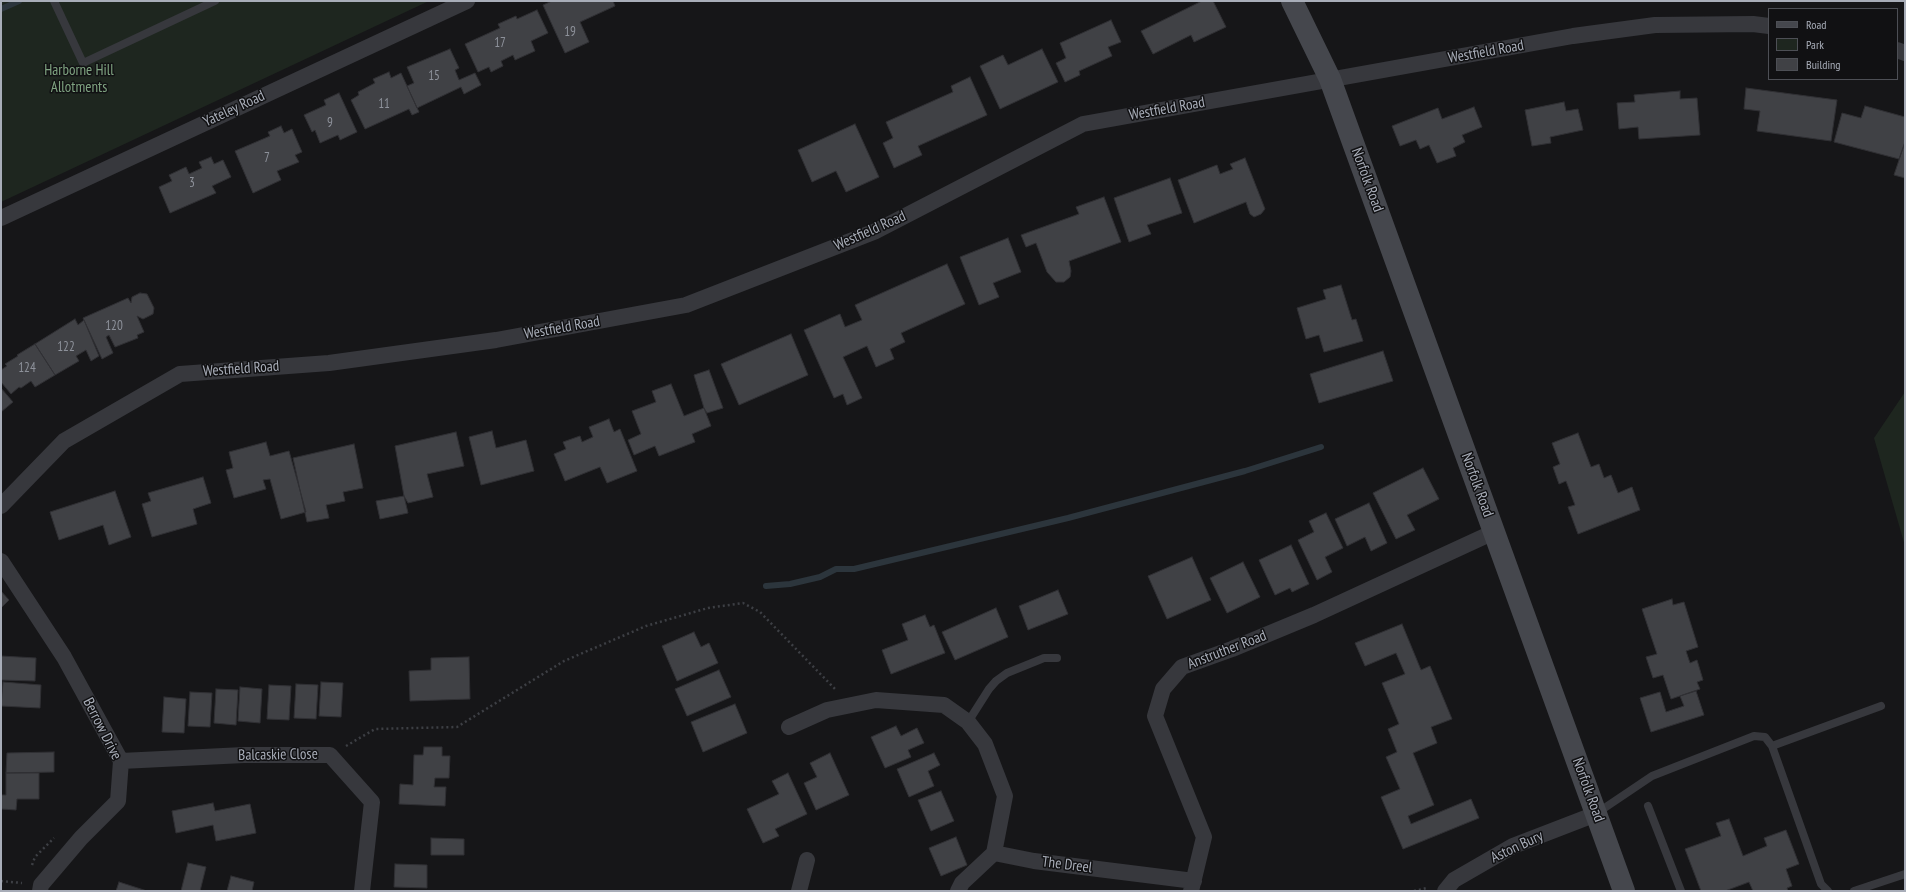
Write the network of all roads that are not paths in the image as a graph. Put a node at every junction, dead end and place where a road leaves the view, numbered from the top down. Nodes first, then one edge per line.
1 (54, 1) edge
2 (215, 1) edge
3 (467, 1) edge
4 (1292, 1) edge
5 (1768, 26) edge
6 (1330, 79) junction
7 (1, 218) edge
8 (1, 506) edge
9 (1494, 532) junction
10 (1, 561) edge
11 (1056, 658) dead end
12 (1881, 706) dead end
13 (968, 722) junction
14 (789, 727) dead end
15 (1772, 746) junction
16 (121, 761) junction
17 (1648, 806) dead end
18 (1596, 814) junction
19 (994, 853) junction
20 (807, 860) dead end
21 (1905, 874) edge
22 (1193, 886) edge
23 (40, 891) edge
24 (362, 891) edge
25 (799, 891) edge
26 (958, 891) edge
27 (1445, 891) edge
28 (1624, 891) edge
29 (1681, 891) edge
30 (1828, 891) edge
31 (1854, 891) edge

1 - 2 lane
3 - 7 street, Yateley Road
4 - 6 main road, Norfolk Road
5 - 6 street, Westfield Road
6 - 8 street, Westfield Road
6 - 9 main road, Norfolk Road
9 - 18 main road, Norfolk Road
9 - 22 street, Anstruther Road
10 - 16 street, Berrow Drive
11 - 13 lane
12 - 15 lane
13 - 14 street
13 - 19 street
15 - 18 lane
15 - 30 lane
16 - 23 street, Berrow Drive
16 - 24 street, Balcaskie Close
17 - 29 lane
18 - 27 street, Aston Bury
18 - 28 main road, Norfolk Road
19 - 22 street, The Dreel
19 - 26 street
20 - 25 street
21 - 31 lane

